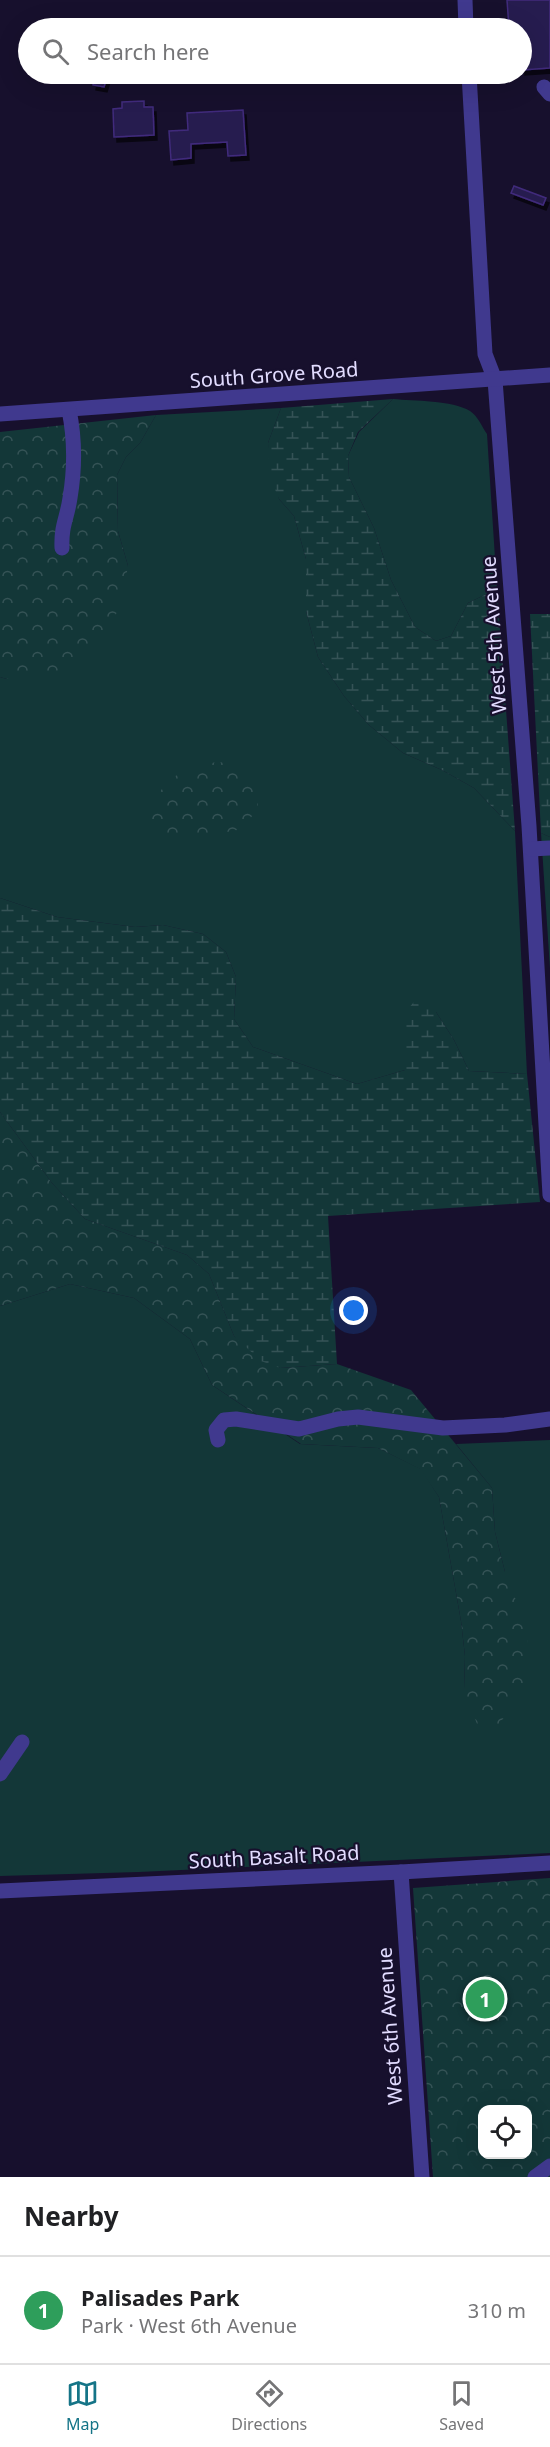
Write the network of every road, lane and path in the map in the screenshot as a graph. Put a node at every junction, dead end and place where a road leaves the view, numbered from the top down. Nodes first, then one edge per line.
1 (465, 0) edge
2 (466, 18) edge
3 (470, 84) edge
4 (550, 375) edge
5 (495, 380) junction
6 (69, 410) junction
7 (0, 414) edge
8 (63, 548) dead end
9 (550, 848) edge
10 (531, 849) junction
11 (550, 1195) edge
12 (550, 1419) edge
13 (218, 1440) dead end
14 (22, 1742) dead end
15 (0, 1774) edge
16 (550, 1863) edge
17 (401, 1872) junction
18 (0, 1891) edge
19 (550, 2166) edge
20 (422, 2177) edge
21 (535, 2177) edge

1 - 2 street
3 - 5 street, West 5th Avenue
4 - 5 street, South Grove Road
5 - 6 street, South Grove Road
5 - 10 street, West 5th Avenue
6 - 7 street, South Grove Road
6 - 8 street
9 - 10 street
10 - 11 street, West 5th Avenue
12 - 13 street
14 - 15 street
16 - 17 street, South Basalt Road
17 - 18 street, South Basalt Road
17 - 20 street, West 6th Avenue
19 - 21 street

